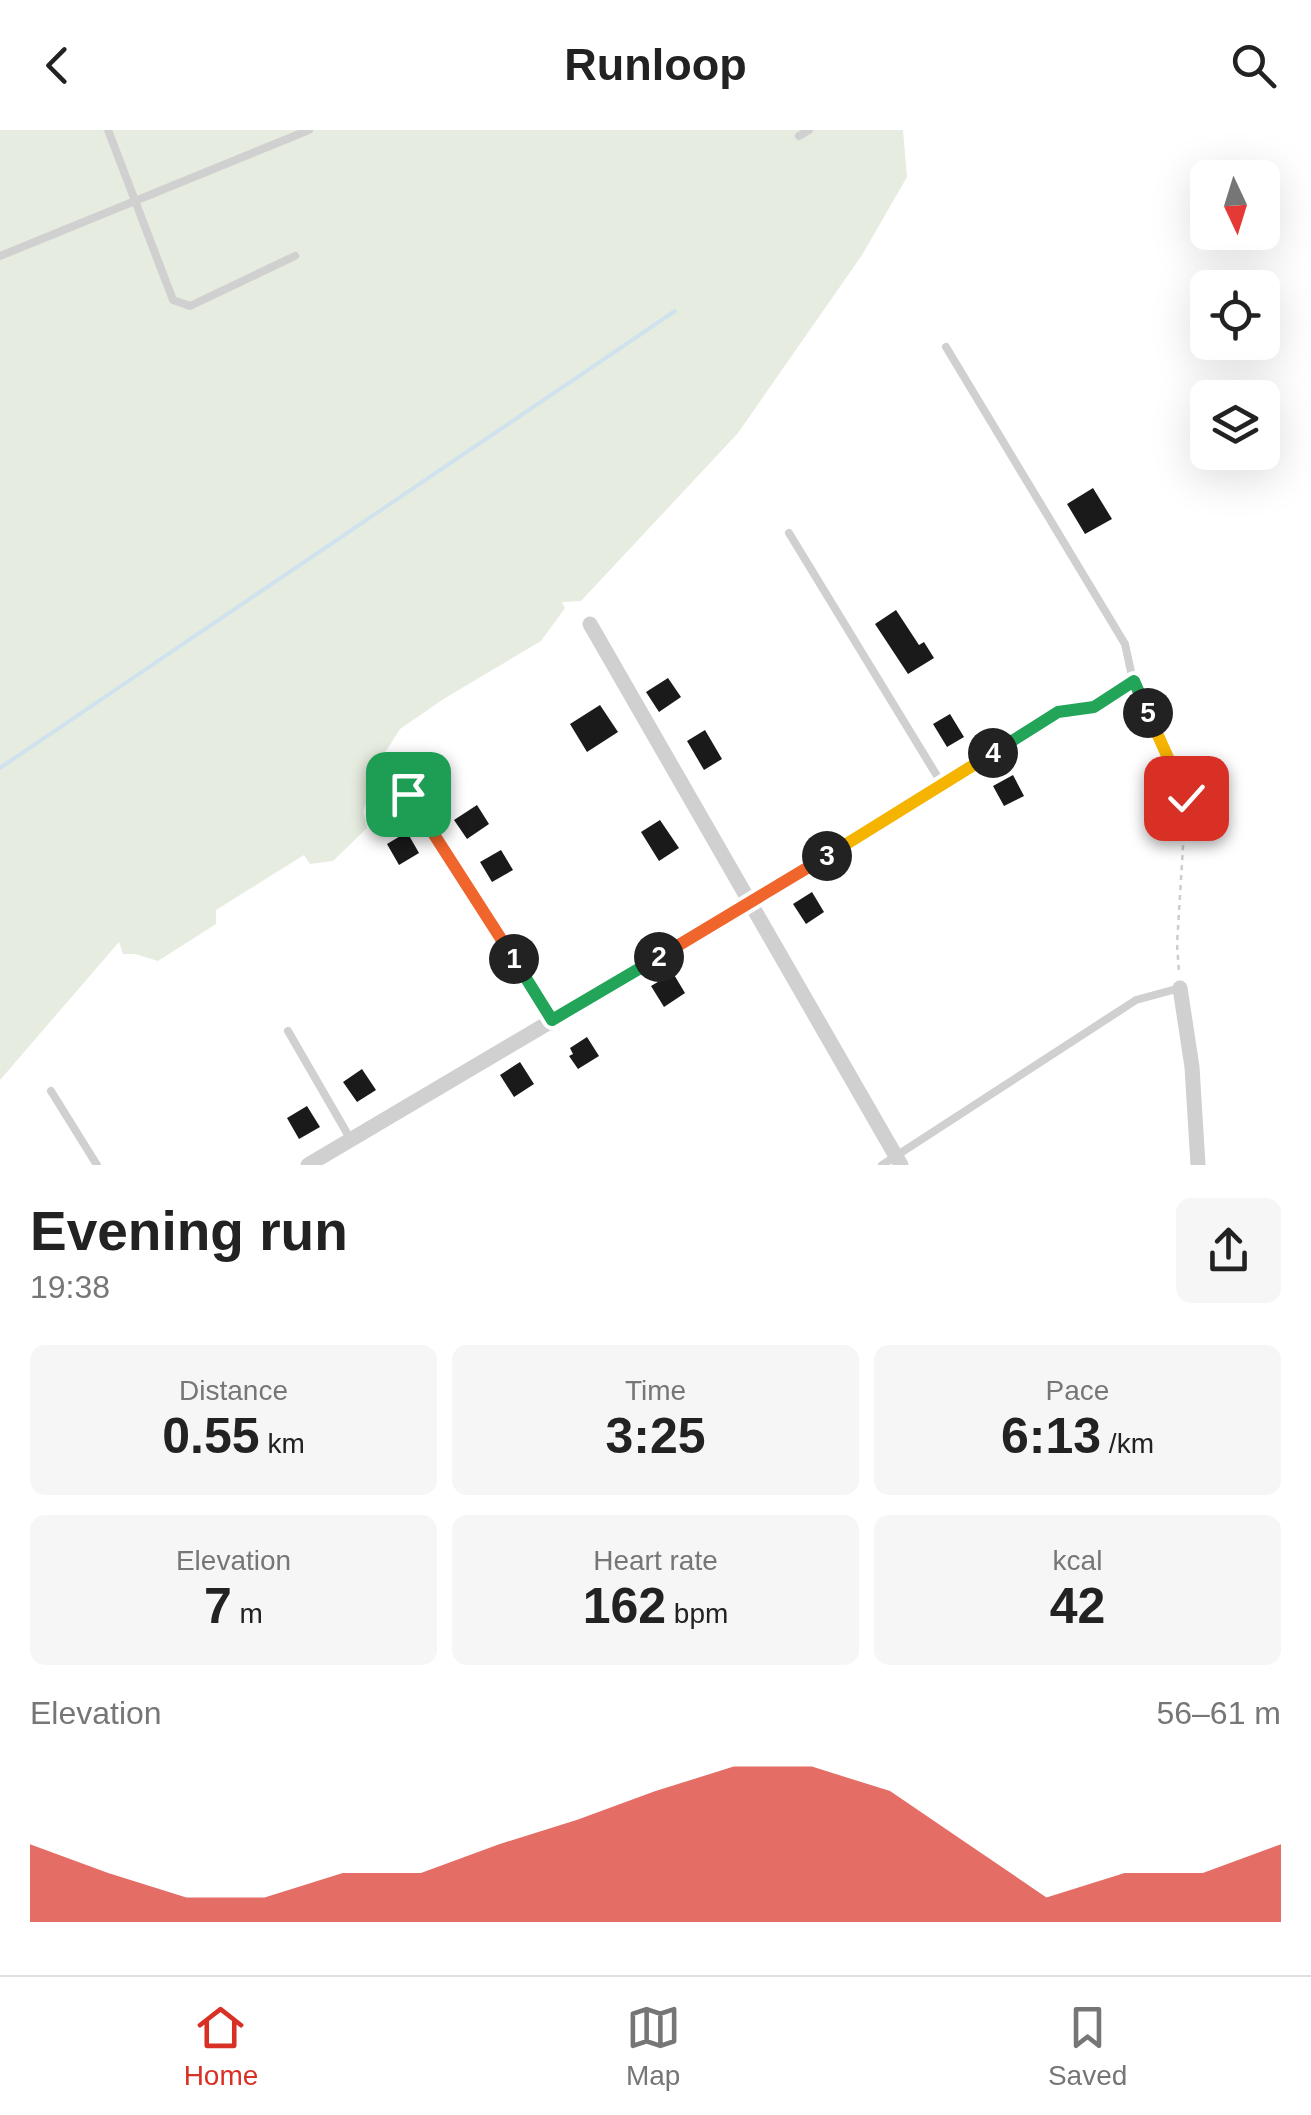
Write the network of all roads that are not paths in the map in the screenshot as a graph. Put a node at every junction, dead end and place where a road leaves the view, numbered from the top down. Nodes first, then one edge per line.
1 (108, 130) edge
2 (309, 130) edge
3 (810, 130) edge
4 (799, 136) dead end
5 (136, 202) junction
6 (0, 256) edge
7 (295, 256) dead end
8 (946, 348) dead end
9 (790, 533) dead end
10 (590, 624) dead end
11 (1134, 681) joint
12 (942, 784) junction
13 (408, 794) dead end
14 (751, 903) junction
15 (1180, 988) joint
16 (552, 1020) junction
17 (288, 1031) dead end
18 (52, 1091) dead end
19 (351, 1140) junction
20 (892, 1162) edge
21 (96, 1165) edge
22 (308, 1165) edge
23 (1198, 1165) edge

1 - 5 lane
2 - 5 lane
3 - 4 lane
5 - 6 lane
5 - 7 lane
8 - 11 lane
9 - 12 lane
10 - 14 street
11 - 12 street
12 - 14 street
13 - 16 lane
14 - 16 street
14 - 20 street
15 - 20 lane
15 - 23 street
16 - 19 street
17 - 19 lane
18 - 21 lane
19 - 22 street

